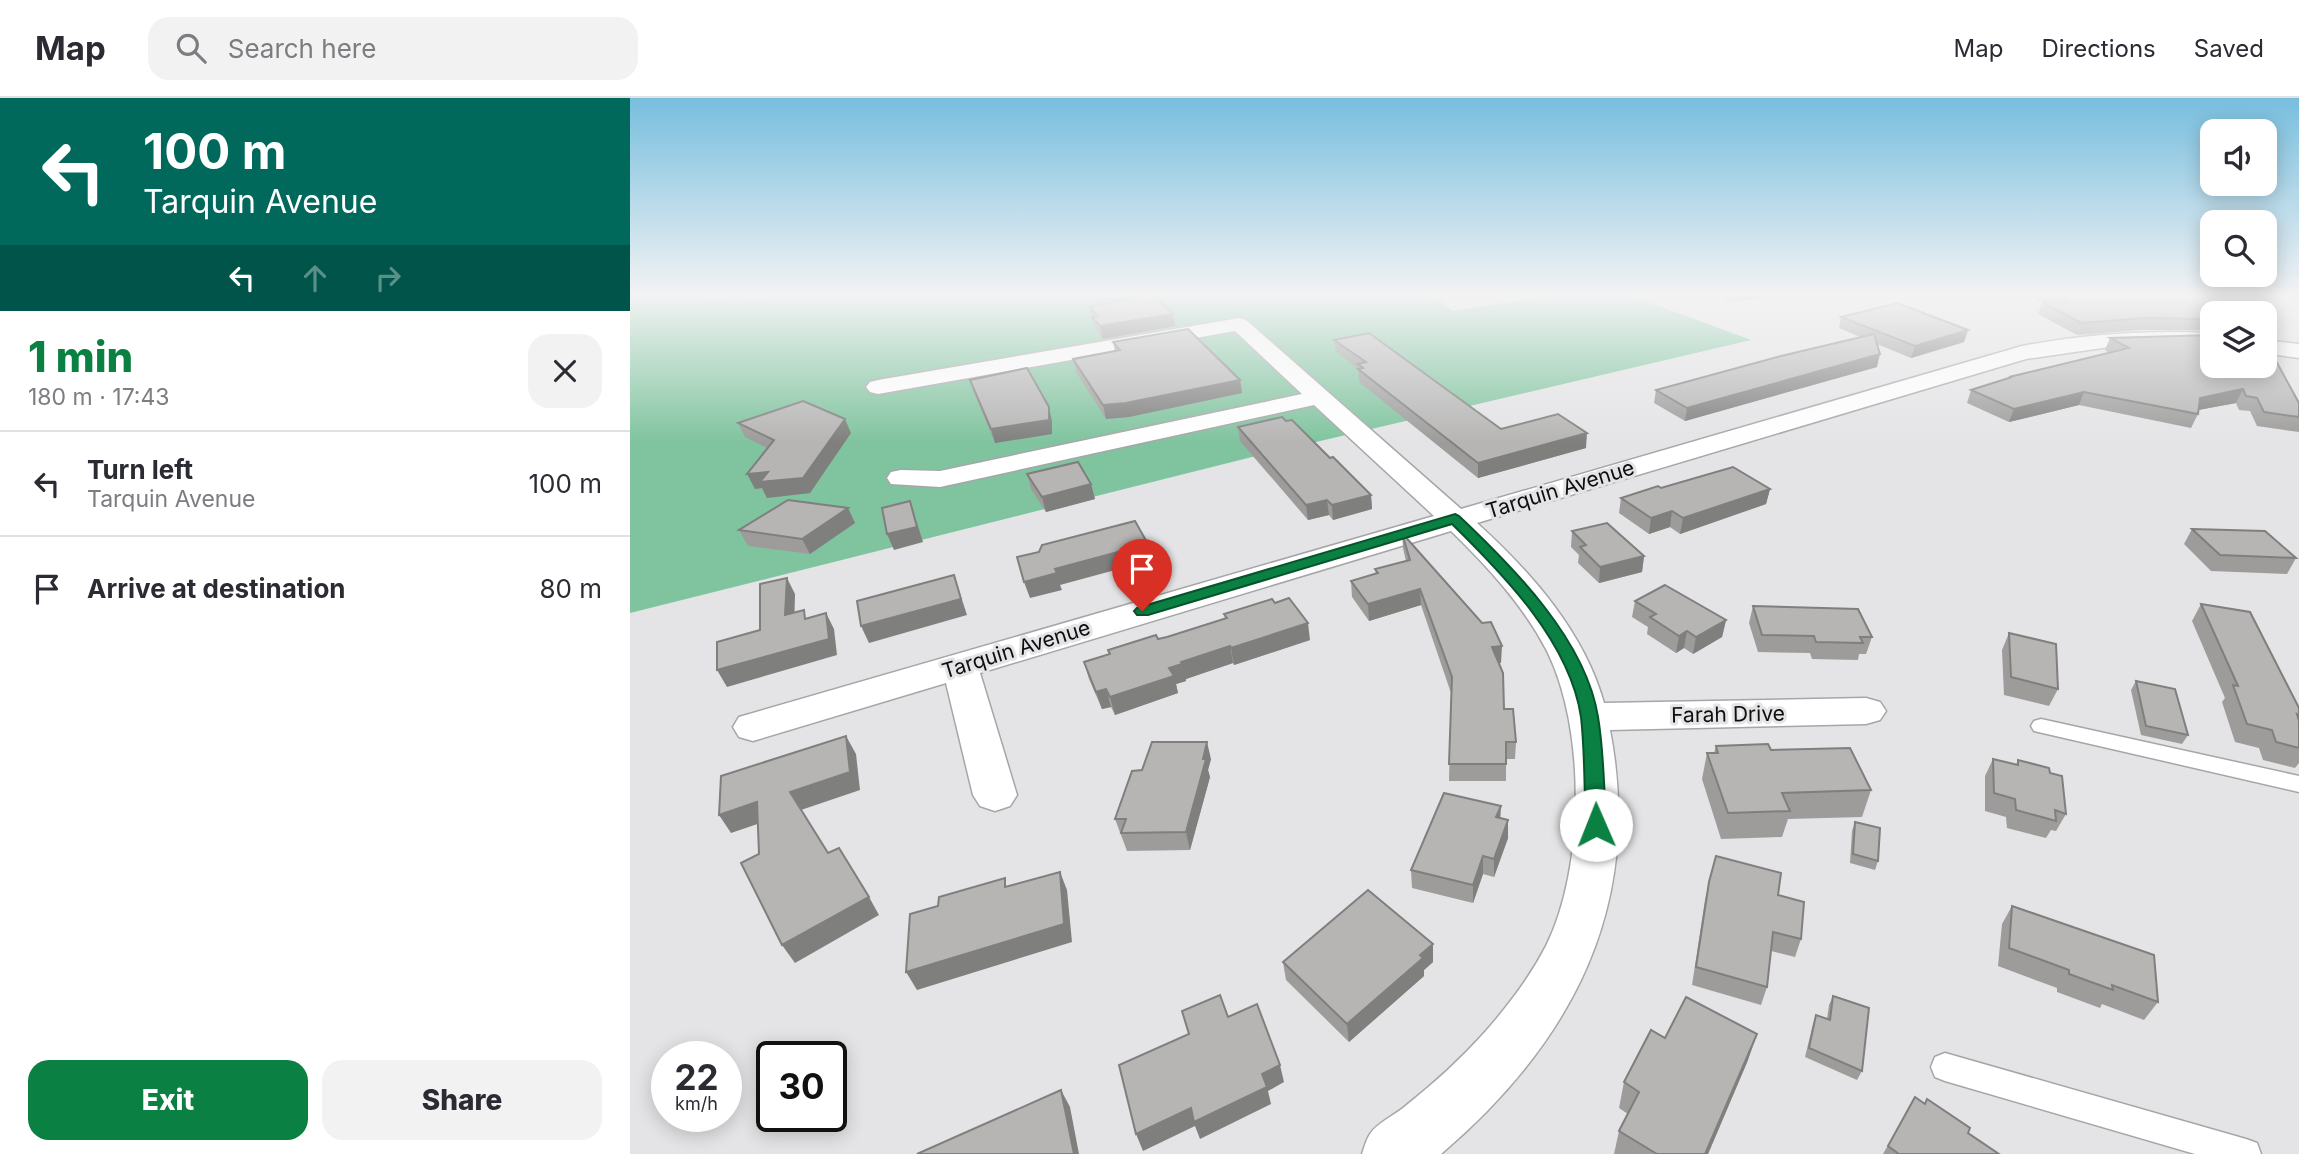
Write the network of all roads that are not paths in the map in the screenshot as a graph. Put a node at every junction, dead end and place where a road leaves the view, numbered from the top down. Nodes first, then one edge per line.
1 (1123, 344) edge
2 (1262, 344) edge
3 (2075, 344) edge
4 (2277, 347) edge
5 (2299, 351) edge
6 (878, 387) dead end
7 (1319, 397) junction
8 (901, 478) dead end
9 (1455, 519) junction
10 (960, 666) junction
11 (1866, 711) dead end
12 (1590, 717) junction
13 (2041, 726) dead end
14 (754, 727) dead end
15 (2299, 784) edge
16 (995, 795) dead end
17 (1945, 1067) dead end
18 (1392, 1154) edge
19 (2246, 1154) edge

1 - 6 street
2 - 7 street
3 - 9 street, Tarquin Avenue
4 - 5 street
7 - 8 street
7 - 9 street
9 - 10 street, Tarquin Avenue
9 - 12 street
10 - 14 street, Tarquin Avenue
10 - 16 street
11 - 12 street, Farah Drive
12 - 18 street
13 - 15 lane
17 - 19 lane

